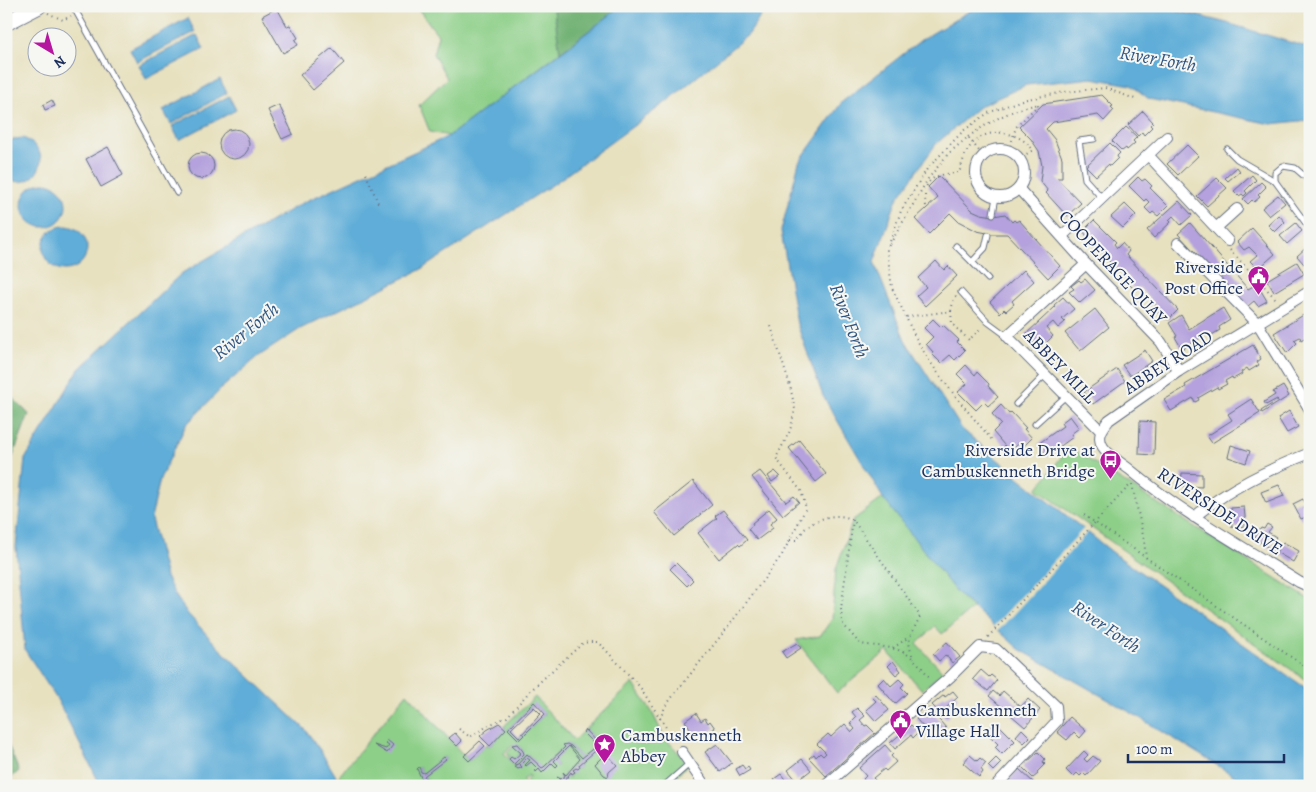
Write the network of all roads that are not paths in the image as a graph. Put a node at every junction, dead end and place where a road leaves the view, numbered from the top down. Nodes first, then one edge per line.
1 (73, 6) edge
2 (42, 9) edge
3 (6, 23) edge
4 (1166, 137) dead end
5 (1094, 139) dead end
6 (1227, 149) dead end
7 (1148, 156) junction
8 (1275, 181) junction
9 (1310, 181) edge
10 (1019, 188) junction
11 (177, 193) dead end
12 (996, 197) junction
13 (1102, 198) junction
14 (1237, 210) dead end
15 (993, 214) dead end
16 (1216, 228) junction
17 (1310, 229) edge
18 (988, 235) dead end
19 (1062, 236) junction
20 (1228, 241) road end
21 (1178, 243) dead end
22 (956, 246) dead end
23 (972, 262) junction
24 (1086, 264) junction
25 (988, 280) dead end
26 (1310, 291) edge
27 (961, 292) road end
28 (1258, 324) junction
29 (1007, 336) junction
30 (1178, 371) junction
31 (1046, 375) junction
32 (1066, 395) junction
33 (1016, 404) dead end
34 (1310, 410) edge
35 (1035, 424) dead end
36 (1101, 431) junction
37 (1310, 453) edge
38 (1194, 517) junction
39 (1310, 587) edge
40 (682, 752) road end
41 (689, 764) junction
42 (664, 786) edge
43 (705, 786) edge
44 (825, 786) edge
45 (996, 786) edge

1 - 11 lane
2 - 3 street
4 - 7 street
5 - 13 lane
6 - 8 lane
7 - 13 street
7 - 16 street
8 - 9 lane
8 - 17 lane
10 - 12 street
10 - 12 street
10 - 19 street, COOPERAGE QUAY
12 - 15 lane
13 - 19 street
14 - 16 street
16 - 20 street
18 - 23 lane
19 - 24 street, COOPERAGE QUAY
21 - 28 street
22 - 23 lane
23 - 25 lane
24 - 29 street, ABBEY MILL
24 - 30 street, COOPERAGE QUAY
26 - 28 street, ABBEY ROAD
27 - 29 lane
28 - 30 street, ABBEY ROAD
28 - 34 street
29 - 31 street, ABBEY MILL
30 - 36 street, ABBEY ROAD
31 - 32 street, ABBEY MILL
31 - 33 lane
32 - 35 lane
32 - 36 street, ABBEY MILL
36 - 38 street, RIVERSIDE DRIVE
37 - 38 street
38 - 39 street, RIVERSIDE DRIVE
40 - 41 street
41 - 42 lane
41 - 43 street
44 - 45 street

